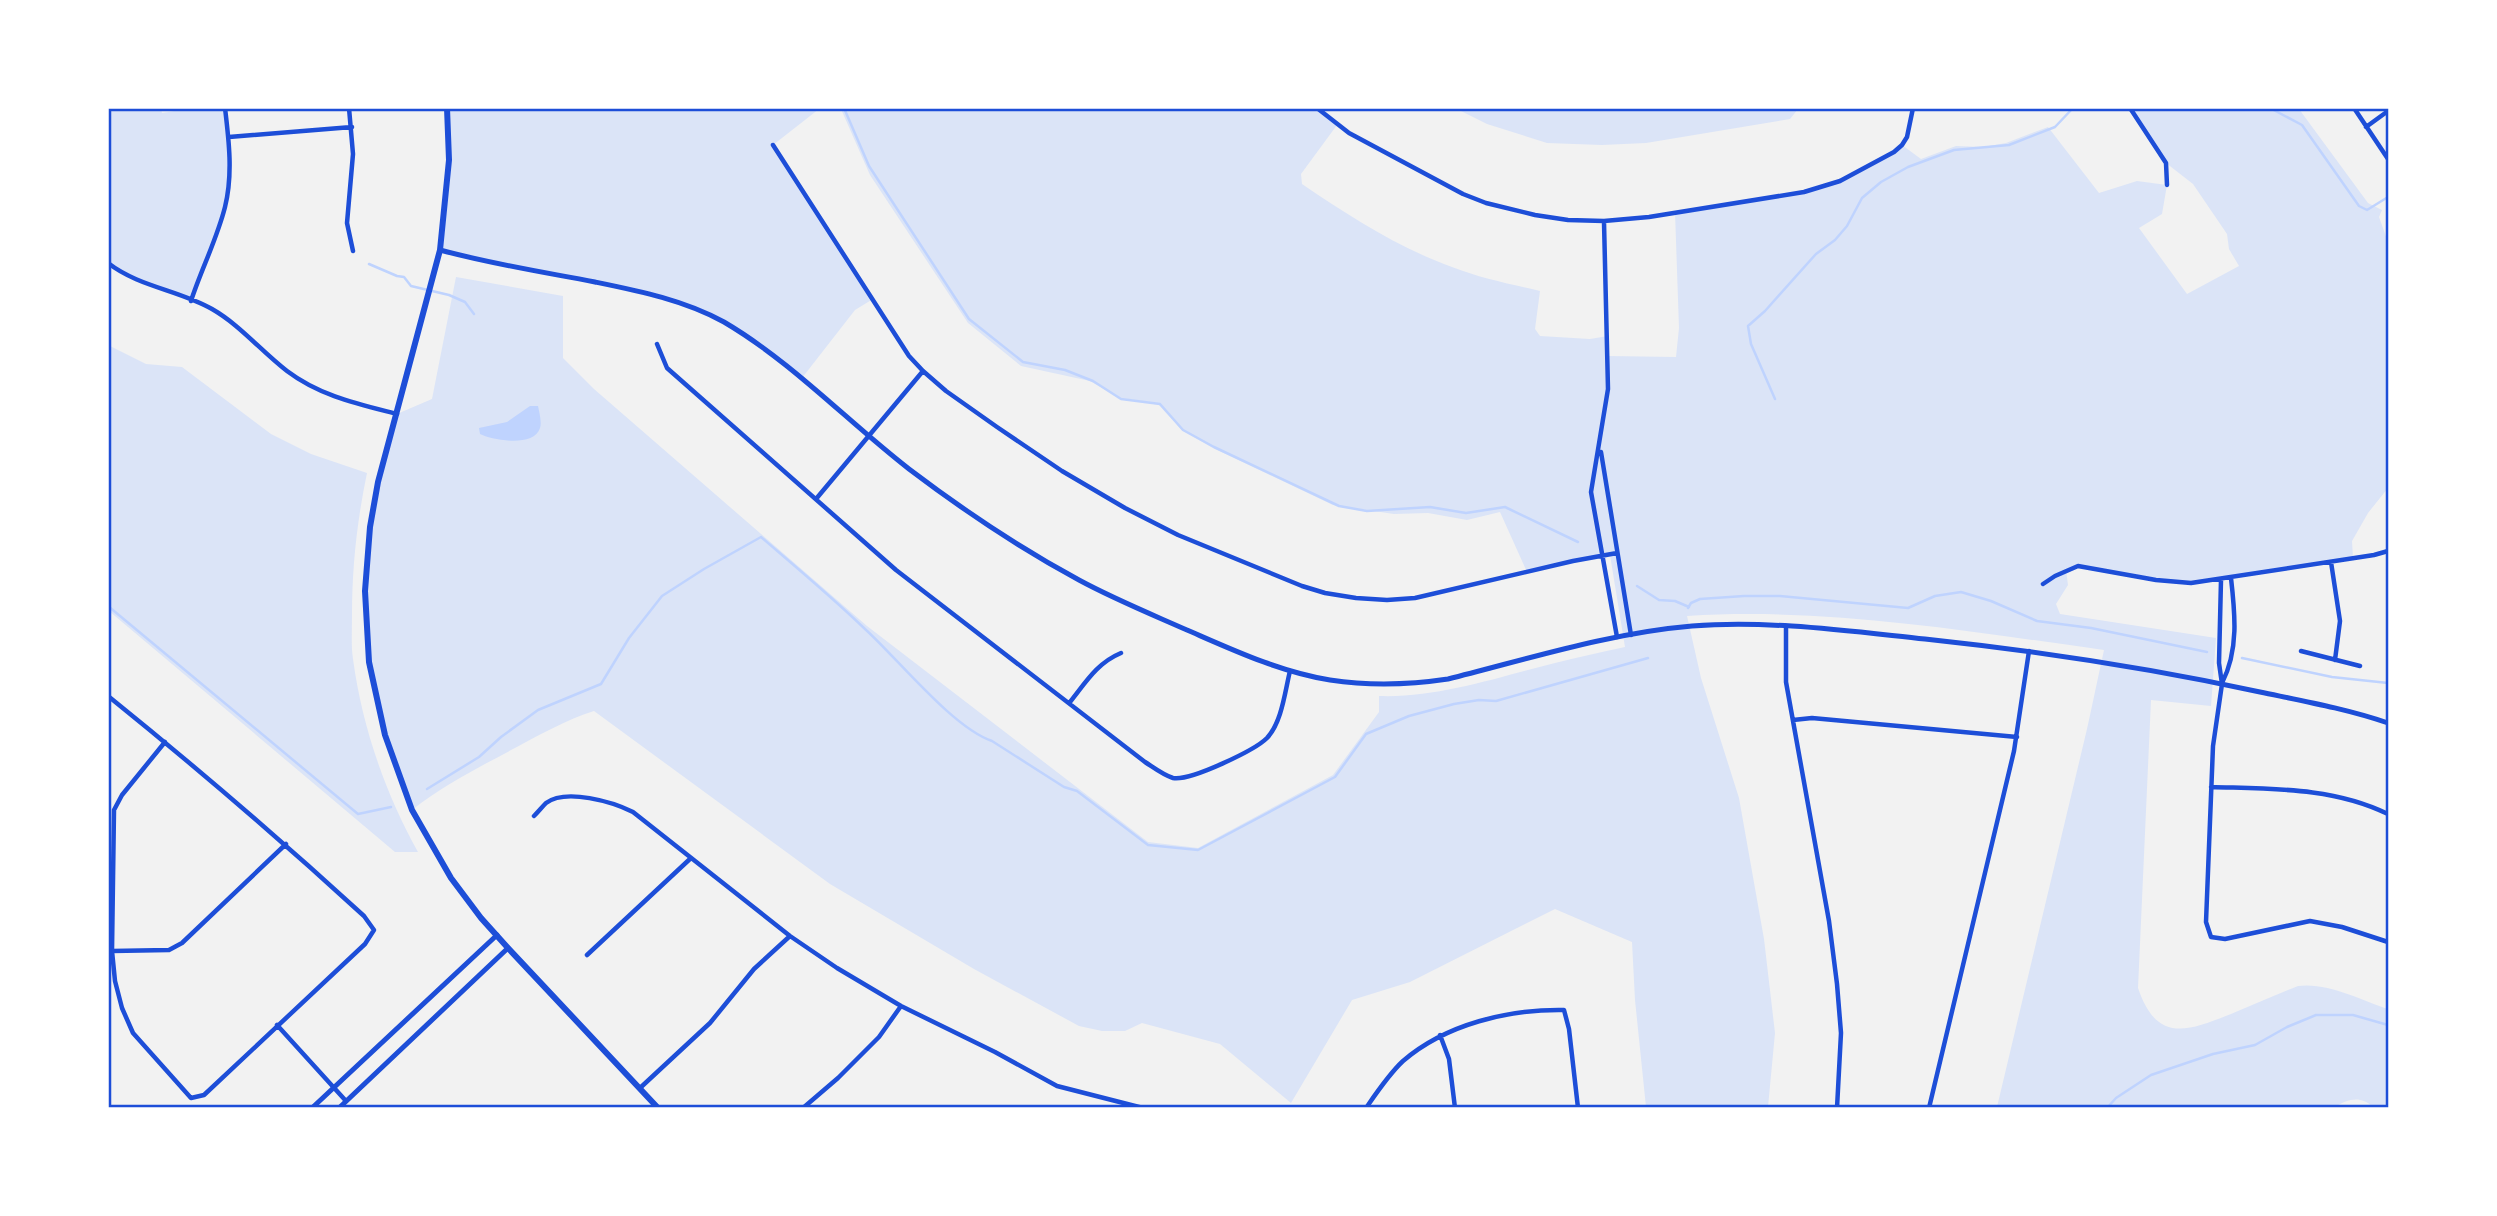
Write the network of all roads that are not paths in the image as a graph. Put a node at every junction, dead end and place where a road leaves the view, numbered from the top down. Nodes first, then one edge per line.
1 (225, 108) edge
2 (349, 108) edge
3 (447, 108) edge
4 (1317, 108) edge
5 (1913, 108) edge
6 (2130, 108) edge
7 (2354, 108) edge
8 (2389, 111) edge
9 (352, 127) junction
10 (2366, 127) junction
11 (229, 137) junction
12 (773, 145) dead end
13 (2389, 159) edge
14 (2166, 185) dead end
15 (1604, 222) junction
16 (440, 250) junction
17 (354, 251) dead end
18 (108, 263) edge
19 (191, 301) junction
20 (657, 344) dead end
21 (923, 371) junction
22 (397, 414) junction
23 (868, 437) junction
24 (1600, 447) junction
25 (816, 499) junction
26 (2389, 551) edge
27 (1617, 553) junction
28 (1602, 556) junction
29 (2331, 562) junction
30 (2231, 578) junction
31 (2221, 580) junction
32 (2043, 584) dead end
33 (1786, 626) junction
34 (2221, 626) junction
35 (2234, 627) junction
36 (1631, 635) junction
37 (1616, 637) junction
38 (2029, 651) junction
39 (2301, 651) dead end
40 (1121, 653) dead end
41 (2335, 660) junction
42 (2360, 666) dead end
43 (1290, 671) junction
44 (2222, 684) junction
45 (108, 696) edge
46 (1070, 702) junction
47 (1793, 720) junction
48 (2389, 723) edge
49 (2017, 737) junction
50 (165, 742) junction
51 (2211, 787) junction
52 (2389, 814) edge
53 (534, 816) dead end
54 (286, 845) junction
55 (691, 858) junction
56 (497, 935) junction
57 (790, 936) junction
58 (2389, 942) edge
59 (508, 948) junction
60 (112, 951) junction
61 (587, 955) dead end
62 (901, 1006) junction
63 (276, 1026) junction
64 (1440, 1035) junction
65 (333, 1087) junction
66 (640, 1088) junction
67 (346, 1101) junction
68 (312, 1108) edge
69 (339, 1108) edge
70 (658, 1108) edge
71 (803, 1108) edge
72 (1143, 1108) edge
73 (1366, 1108) edge
74 (1455, 1108) edge
75 (1578, 1108) edge
76 (1837, 1108) edge
77 (1929, 1108) edge

1 - 11 street
2 - 9 street
3 - 16 main road
4 - 15 street
5 - 15 street
6 - 14 street
7 - 10 street
8 - 10 street
9 - 11 street
9 - 17 street
10 - 13 street
11 - 19 street
12 - 21 street
15 - 24 street
16 - 22 main road
16 - 23 street
18 - 19 street
19 - 22 street
20 - 25 street
21 - 23 street
21 - 28 street
22 - 56 main road
23 - 25 street
23 - 43 street
24 - 27 street
24 - 28 street
25 - 46 street
26 - 29 street
27 - 28 street
27 - 36 street
28 - 37 street
29 - 30 street
29 - 41 street
30 - 31 street
30 - 35 street
31 - 32 street
31 - 34 street
33 - 36 street
33 - 38 street
33 - 47 street
34 - 35 street
34 - 44 street
35 - 44 street
36 - 37 street
37 - 43 street
38 - 44 street
38 - 49 street
39 - 41 street
40 - 46 street
41 - 42 street
43 - 46 street
44 - 48 street
44 - 51 street
45 - 50 street
47 - 49 street
47 - 76 street
49 - 77 street
50 - 54 street
50 - 60 street
51 - 52 street
51 - 58 street
53 - 55 street
54 - 60 street
54 - 63 street
55 - 57 street
55 - 61 street
56 - 59 main road
56 - 65 street
57 - 62 street
57 - 66 street
59 - 66 main road
59 - 67 street
60 - 63 street
62 - 71 street
62 - 72 street
63 - 65 street
64 - 73 street
64 - 74 street
64 - 75 street
65 - 67 street
65 - 68 street
66 - 70 main road
67 - 69 street

